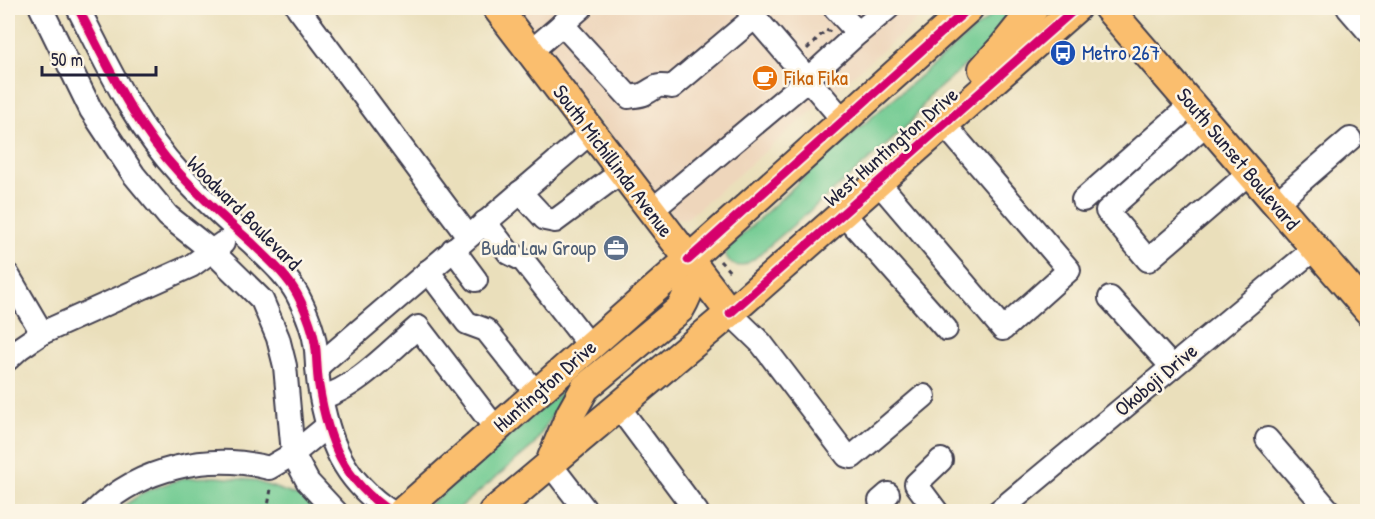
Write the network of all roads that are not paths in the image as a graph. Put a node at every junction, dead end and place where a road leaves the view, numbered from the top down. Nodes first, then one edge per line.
1 (41, 8) edge
2 (78, 8) edge
3 (298, 8) edge
4 (497, 8) edge
5 (581, 8) edge
6 (835, 8) edge
7 (888, 8) edge
8 (969, 8) edge
9 (1034, 8) edge
10 (1076, 8) edge
11 (1108, 8) edge
12 (1348, 8) edge
13 (751, 12) edge
14 (562, 24) junction
15 (1368, 31) edge
16 (858, 33) junction
17 (95, 41) junction
18 (530, 52) junction
19 (64, 55) junction
20 (807, 79) junction
21 (1199, 114) junction
22 (843, 120) junction
23 (949, 120) junction
24 (591, 132) junction
25 (1350, 139) dead end
26 (621, 172) junction
27 (1249, 173) junction
28 (879, 182) junction
29 (520, 192) junction
30 (1083, 200) dead end
31 (1276, 204) junction
32 (651, 211) junction
33 (843, 213) junction
34 (238, 231) junction
35 (469, 236) junction
36 (1314, 249) junction
37 (213, 252) junction
38 (688, 260) junction
39 (428, 271) junction
40 (8, 275) edge
41 (476, 280) dead end
42 (399, 296) junction
43 (1110, 298) dead end
44 (1368, 310) edge
45 (730, 313) junction
46 (418, 327) junction
47 (946, 329) dead end
48 (42, 333) junction
49 (590, 346) junction
50 (8, 359) edge
51 (317, 367) junction
52 (1172, 367) junction
53 (536, 393) junction
54 (924, 396) dead end
55 (322, 397) junction
56 (618, 406) junction
57 (326, 427) junction
58 (496, 429) junction
59 (1267, 439) dead end
60 (293, 454) junction
61 (941, 460) dead end
62 (550, 464) junction
63 (94, 512) edge
64 (336, 512) edge
65 (391, 512) edge
66 (402, 512) edge
67 (493, 512) edge
68 (587, 512) edge
69 (697, 512) edge
70 (937, 512) edge
71 (998, 512) edge
72 (1330, 512) edge

1 - 19 street
2 - 17 street, Woodward Boulevard
3 - 35 street
4 - 18 main road, South Michillinda Avenue
5 - 14 street
6 - 16 street
7 - 16 street
8 - 22 main road
9 - 23 main road
10 - 23 main road, West Huntington Drive
11 - 21 main road, South Sunset Boulevard
12 - 15 street
13 - 14 street
13 - 20 street
14 - 18 street
16 - 20 street
17 - 19 street
17 - 34 street, Woodward Boulevard
18 - 24 main road, South Michillinda Avenue
19 - 37 street
20 - 22 street
20 - 32 street
21 - 27 main road, South Sunset Boulevard
21 - 27 street
21 - 30 street
22 - 38 main road
23 - 28 main road, West Huntington Drive
23 - 28 street
24 - 26 main road, South Michillinda Avenue
24 - 29 street
25 - 31 street
26 - 29 street
26 - 32 main road, South Michillinda Avenue
27 - 31 main road, South Sunset Boulevard
28 - 33 main road, West Huntington Drive
29 - 35 street
31 - 36 main road, South Sunset Boulevard
32 - 38 main road, South Michillinda Avenue
33 - 45 main road, West Huntington Drive
33 - 47 street
34 - 37 street
34 - 51 street, Woodward Boulevard
35 - 39 street
35 - 41 street
35 - 49 street
36 - 44 main road, South Sunset Boulevard
36 - 52 street, Okoboji Drive
37 - 48 street
37 - 60 street
38 - 45 main road, South Michillinda Avenue
38 - 49 main road, Huntington Drive
38 - 62 main road
39 - 42 street
39 - 53 street
40 - 48 street
42 - 46 street
42 - 51 street
43 - 52 street
45 - 54 street
45 - 56 main road
46 - 55 street
46 - 58 street
48 - 50 street
49 - 53 main road, Huntington Drive
51 - 55 street, Woodward Boulevard
52 - 71 street, Okoboji Drive
53 - 58 main road, Huntington Drive
55 - 57 street, Woodward Boulevard
56 - 62 main road
56 - 69 street
57 - 60 street
57 - 65 street, Woodward Boulevard
58 - 66 main road, Huntington Drive
59 - 72 street
60 - 63 street
60 - 64 street
61 - 70 street
62 - 67 main road
62 - 68 street

